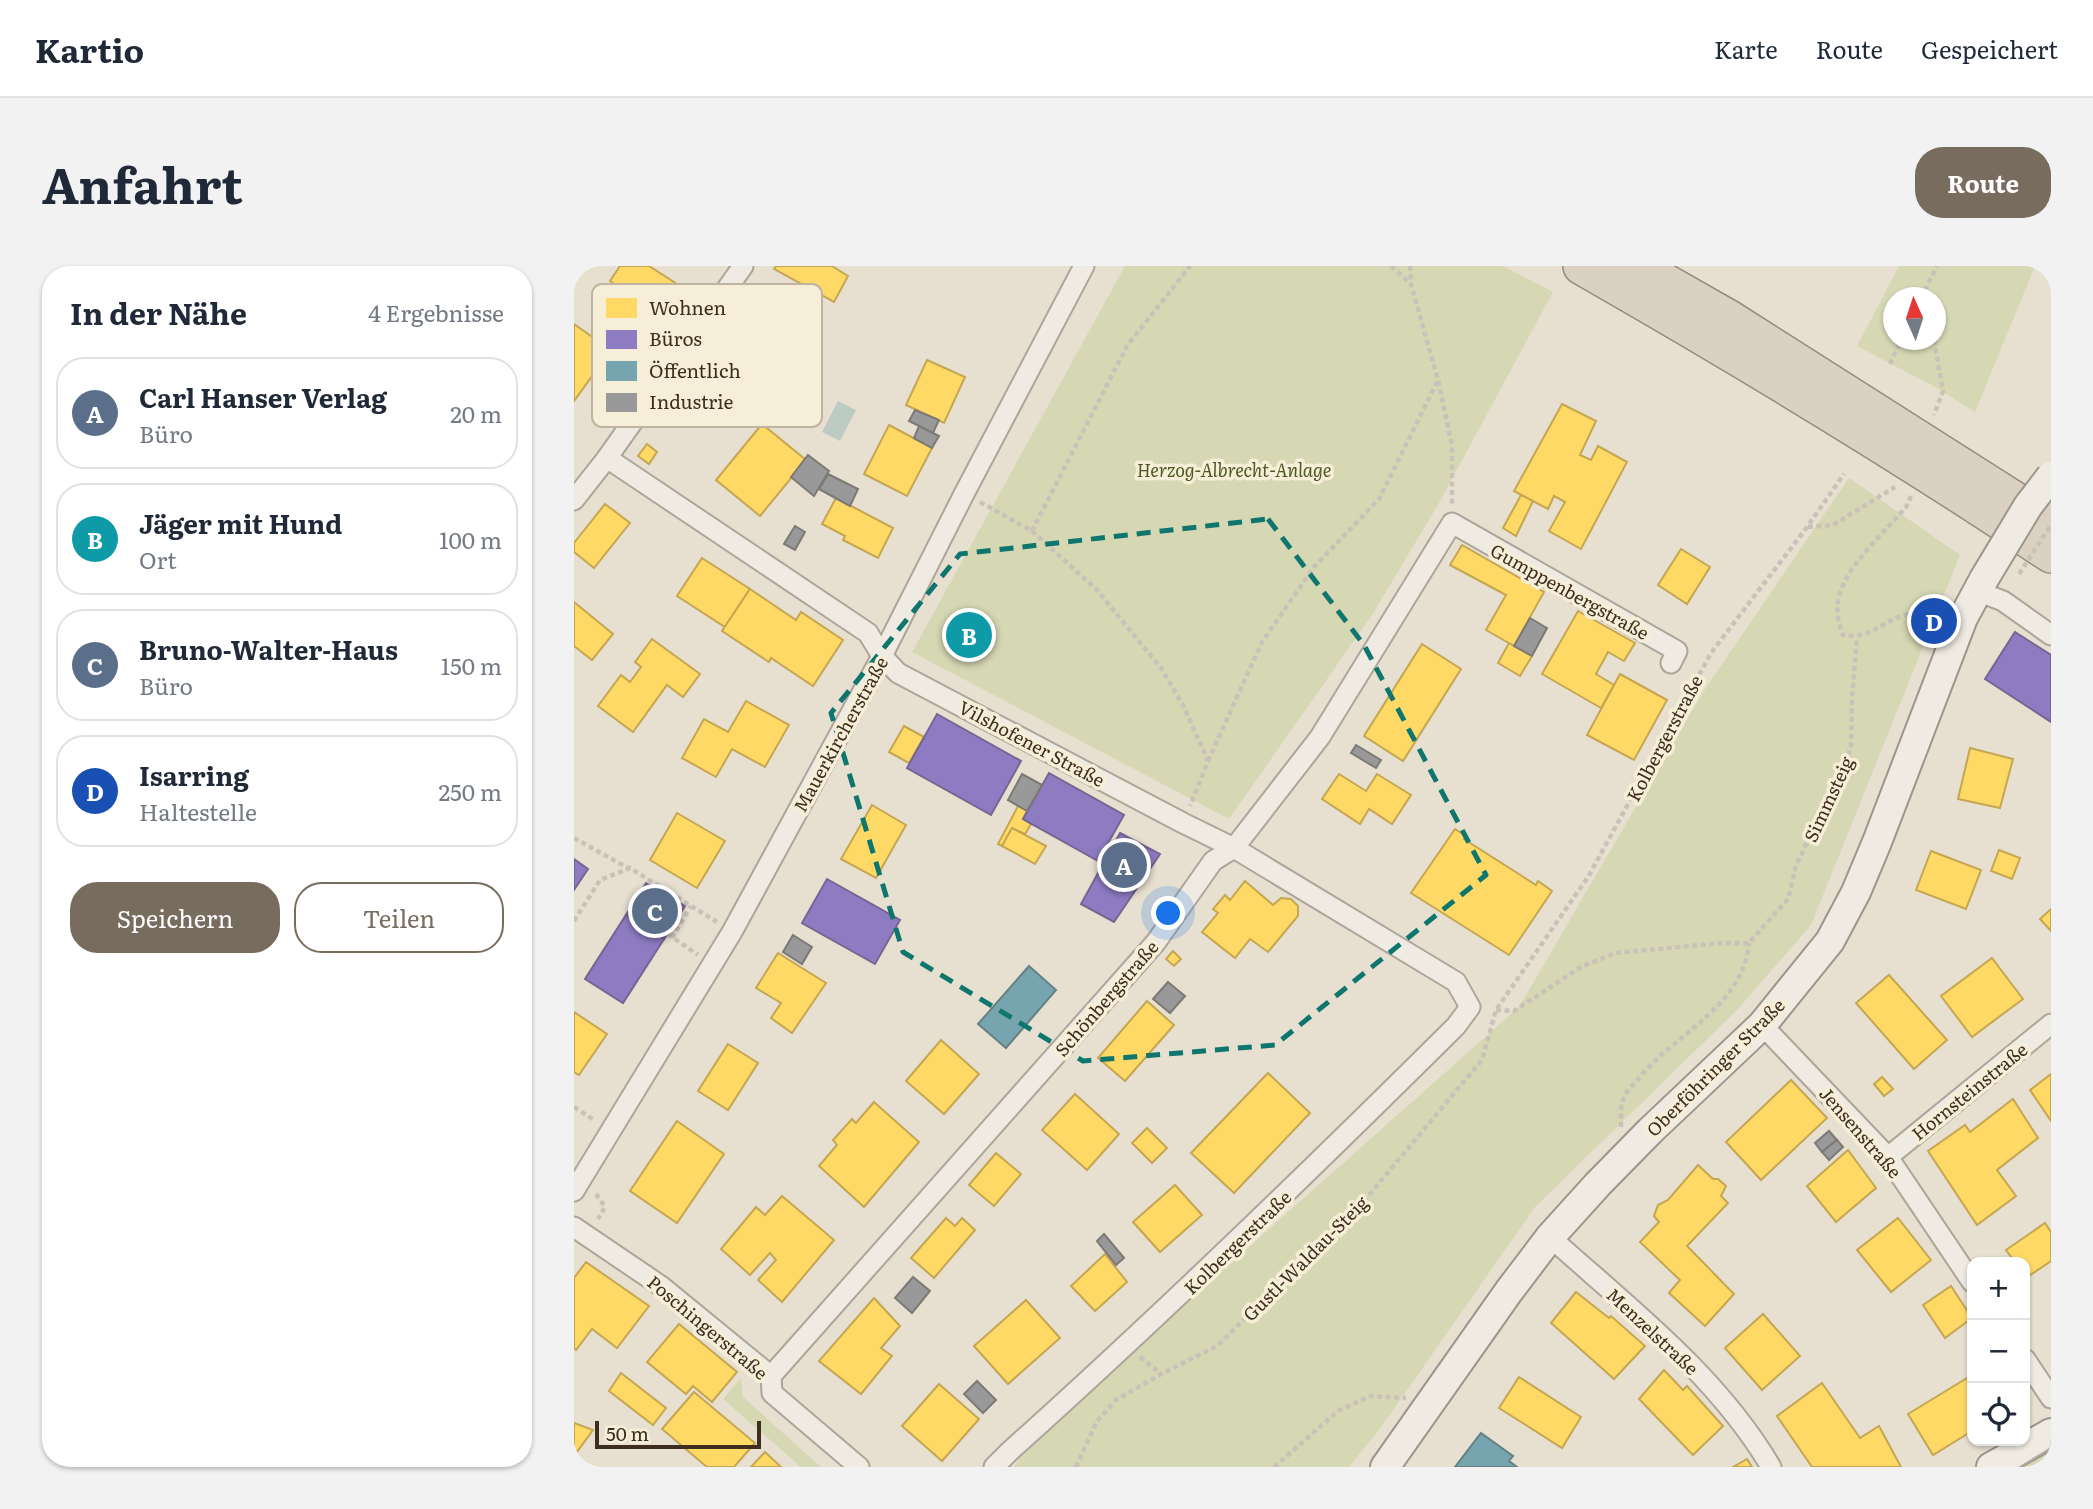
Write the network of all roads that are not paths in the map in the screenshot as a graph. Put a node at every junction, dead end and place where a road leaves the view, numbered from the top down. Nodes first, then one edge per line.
1 (743, 266) edge
2 (1084, 266) edge
3 (1582, 266) edge
4 (1636, 266) edge
5 (730, 284) edge
6 (1723, 332) junction
7 (629, 427) edge
8 (607, 458) junction
9 (2051, 476) edge
10 (1996, 487) junction
11 (574, 500) edge
12 (2051, 512) edge
13 (1452, 523) joint
14 (2051, 524) edge
15 (2014, 529) junction
16 (2051, 554) edge
17 (2051, 565) edge
18 (1980, 585) junction
19 (2051, 635) edge
20 (883, 656) junction
21 (1671, 663) dead end
22 (1234, 848) junction
23 (1470, 1007) joint
24 (2051, 1024) edge
25 (1762, 1025) junction
26 (1888, 1157) junction
27 (574, 1191) edge
28 (574, 1227) edge
29 (1550, 1237) junction
30 (1967, 1275) edge
31 (2030, 1366) edge
32 (771, 1376) junction
33 (2051, 1398) edge
34 (2051, 1433) edge
35 (859, 1467) edge
36 (995, 1467) edge
37 (1385, 1467) edge
38 (1771, 1467) edge
39 (1991, 1467) edge

1 - 5 street
2 - 20 street, Mauerkircherstraße
3 - 6 highway
4 - 6 highway
6 - 10 highway
6 - 15 highway
7 - 8 street
8 - 11 street
8 - 20 street, Vilshofener Straße
9 - 18 main road, Oberföhringer Straße, bridge
10 - 12 highway
10 - 14 highway
13 - 21 street, Gumppenbergstraße
13 - 22 street, Schönbergstraße
15 - 16 highway
15 - 17 highway
18 - 19 street
18 - 25 main road, Oberföhringer Straße
20 - 22 street, Vilshofener Straße
20 - 27 street, Mauerkircherstraße
22 - 23 street, Vilshofener Straße
22 - 32 street, Schönbergstraße
23 - 36 street, Kolbergerstraße
24 - 26 street, Hornsteinstraße
25 - 26 street, Jensenstraße
25 - 29 main road, Oberföhringer Straße
26 - 30 street, Jensenstraße
28 - 32 street, Poschingerstraße
29 - 37 main road, Oberföhringer Straße
29 - 38 street, Menzelstraße
31 - 33 street
32 - 35 street, Poschingerstraße
34 - 39 main road

